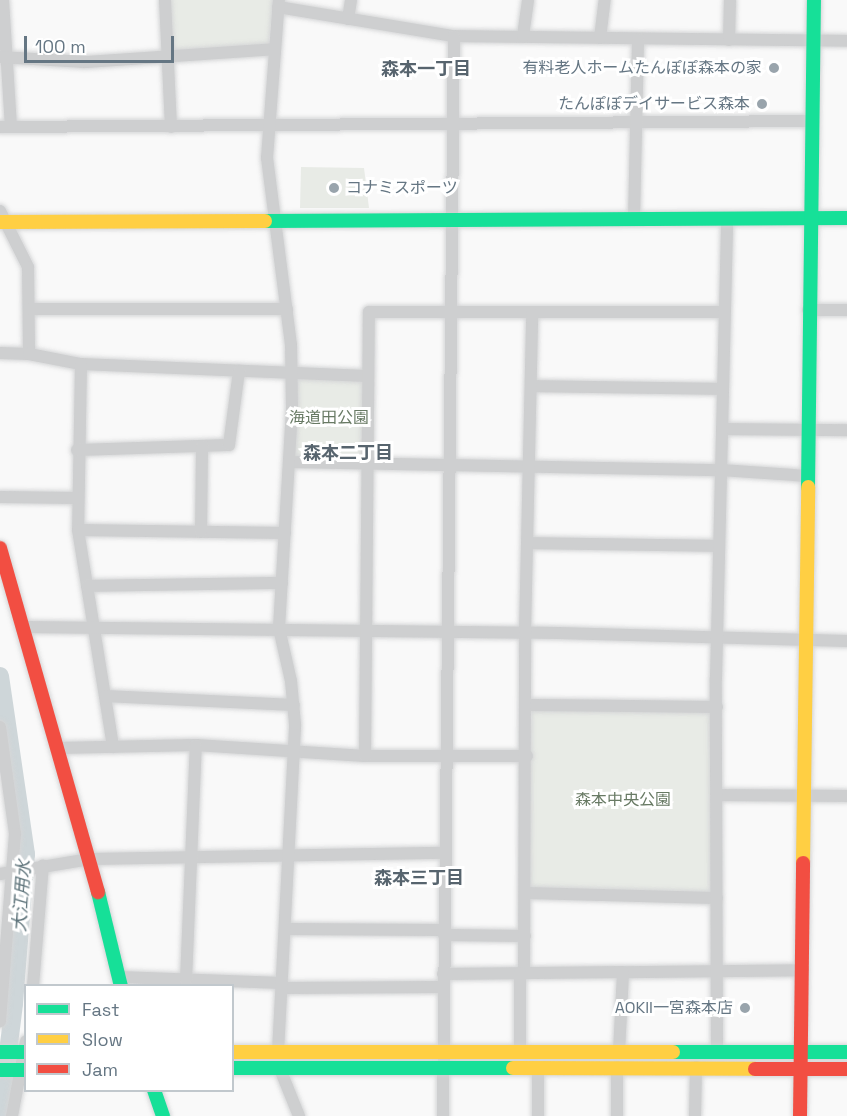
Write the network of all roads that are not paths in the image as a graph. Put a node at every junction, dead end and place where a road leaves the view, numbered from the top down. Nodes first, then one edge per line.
1 (3, 0) edge
2 (165, 0) edge
3 (351, 0) edge
4 (528, 0) edge
5 (605, 0) edge
6 (730, 0) edge
7 (814, 0) edge
8 (278, 4) edge
9 (348, 19) junction
10 (454, 36) junction
11 (523, 36) junction
12 (600, 38) junction
13 (638, 39) junction
14 (729, 40) junction
15 (814, 40) junction
16 (847, 41) edge
17 (275, 49) junction
18 (3, 57) edge
19 (167, 57) junction
20 (813, 121) junction
21 (634, 123) junction
22 (453, 124) junction
23 (6, 127) edge
24 (171, 127) junction
25 (269, 127) junction
26 (452, 217) junction
27 (811, 218) junction
28 (847, 218) edge
29 (2, 219) edge
30 (274, 219) junction
31 (634, 219) junction
32 (727, 219) junction
33 (29, 309) junction
34 (286, 309) junction
35 (808, 310) junction
36 (847, 310) edge
37 (451, 312) junction
38 (724, 312) junction
39 (532, 314) junction
40 (0, 353) edge
41 (29, 354) junction
42 (81, 364) junction
43 (239, 371) junction
44 (291, 375) junction
45 (367, 376) junction
46 (531, 386) junction
47 (723, 389) junction
48 (722, 429) junction
49 (807, 430) junction
50 (847, 430) edge
51 (202, 446) junction
52 (77, 450) junction
53 (289, 462) junction
54 (367, 465) junction
55 (450, 466) junction
56 (531, 467) junction
57 (721, 470) junction
58 (807, 477) junction
59 (0, 497) edge
60 (77, 498) junction
61 (78, 530) junction
62 (201, 532) junction
63 (285, 533) junction
64 (529, 543) junction
65 (719, 546) junction
66 (0, 548) edge
67 (282, 583) junction
68 (87, 586) junction
69 (23, 627) junction
70 (94, 627) junction
71 (279, 628) junction
72 (364, 630) junction
73 (446, 631) junction
74 (525, 632) junction
75 (717, 637) junction
76 (806, 641) junction
77 (847, 641) edge
78 (105, 696) junction
79 (294, 705) junction
80 (527, 705) junction
81 (717, 707) junction
82 (0, 727) edge
83 (196, 745) junction
84 (113, 747) junction
85 (58, 748) junction
86 (295, 753) junction
87 (365, 756) junction
88 (445, 756) junction
89 (527, 756) junction
90 (717, 795) junction
91 (805, 796) junction
92 (847, 796) edge
93 (289, 854) junction
94 (444, 854) junction
95 (192, 857) junction
96 (90, 859) junction
97 (40, 866) junction
98 (15, 871) junction
99 (0, 874) edge
100 (525, 893) junction
101 (717, 898) junction
102 (285, 929) junction
103 (444, 932) junction
104 (525, 936) junction
105 (717, 970) junction
106 (803, 970) junction
107 (623, 972) junction
108 (522, 973) junction
109 (186, 980) junction
110 (120, 981) edge
111 (443, 981) junction
112 (33, 984) edge
113 (282, 985) junction
114 (0, 1021) edge
115 (23, 1049) edge
116 (717, 1050) junction
117 (801, 1051) junction
118 (0, 1052) edge
119 (234, 1052) edge
120 (278, 1052) junction
121 (520, 1052) junction
122 (619, 1052) junction
123 (847, 1052) edge
124 (443, 1053) junction
125 (617, 1067) junction
126 (696, 1067) junction
127 (234, 1068) edge
128 (538, 1068) junction
129 (801, 1068) junction
130 (280, 1069) junction
131 (443, 1069) junction
132 (847, 1069) edge
133 (0, 1070) edge
134 (21, 1070) edge
135 (155, 1092) edge
136 (12, 1116) edge
137 (163, 1116) edge
138 (299, 1116) edge
139 (443, 1116) edge
140 (538, 1116) edge
141 (617, 1116) edge
142 (695, 1116) edge
143 (800, 1116) edge

1 - 18 street
2 - 19 street
3 - 9 street
4 - 11 street
5 - 12 street
6 - 14 street
7 - 15 street
8 - 9 street
8 - 17 street
9 - 10 street
10 - 11 street
10 - 22 street
11 - 12 street
12 - 13 street
13 - 14 street
13 - 21 street
14 - 15 street
15 - 16 street
15 - 20 street
17 - 19 street
17 - 25 street
18 - 19 street
18 - 23 street
19 - 24 street
20 - 21 street
20 - 27 street
21 - 22 street
21 - 31 street
22 - 25 street
22 - 26 street
23 - 24 street
24 - 25 street
25 - 30 street
26 - 30 street
26 - 31 street
26 - 37 street
27 - 28 street
27 - 32 street
27 - 35 street
29 - 30 street
29 - 33 street
30 - 34 street
31 - 32 street
32 - 38 street
33 - 34 street
33 - 41 street
34 - 44 street
35 - 36 street
35 - 49 street
37 - 39 street
37 - 45 street
37 - 55 street
38 - 39 street
38 - 47 street
39 - 46 street
40 - 41 street
41 - 42 street
42 - 43 street
42 - 52 street
43 - 44 street
43 - 51 street
44 - 45 street
44 - 53 street
45 - 54 street
46 - 47 street
46 - 56 street
47 - 48 street
48 - 49 street
48 - 57 street
49 - 50 street
49 - 58 street
51 - 52 street
51 - 62 street
52 - 60 street
53 - 54 street
53 - 63 street
54 - 55 street
54 - 72 street
55 - 56 street
55 - 73 street
56 - 57 street
56 - 64 street
57 - 58 street
57 - 65 street
58 - 76 street
59 - 60 street
60 - 61 street
61 - 62 street
61 - 68 street
62 - 63 street
63 - 67 street
64 - 65 street
64 - 74 street
65 - 75 street
66 - 69 street
67 - 68 street
67 - 71 street
68 - 70 street
69 - 70 street
69 - 85 street
70 - 71 street
70 - 78 street
71 - 72 street
71 - 79 street
72 - 73 street
72 - 87 street
73 - 74 street
73 - 88 street
74 - 75 street
74 - 80 street
75 - 76 street
75 - 81 street
76 - 77 street
76 - 91 street
78 - 79 street
78 - 84 street
79 - 86 street
80 - 81 street
80 - 89 street
81 - 90 street
82 - 98 street
83 - 84 street
83 - 86 street
83 - 95 street
84 - 85 street
85 - 96 street
86 - 87 street
86 - 93 street
87 - 88 street
88 - 89 street
88 - 94 street
89 - 100 street
90 - 91 street
90 - 101 street
91 - 92 street
91 - 106 street
93 - 94 street
93 - 95 street
93 - 102 street
94 - 103 street
95 - 96 street
95 - 109 street
96 - 97 street
96 - 110 street
97 - 98 street
97 - 112 street
98 - 99 street
98 - 114 street
100 - 101 street
100 - 104 street
101 - 105 street
102 - 103 street
102 - 113 street
103 - 104 street
103 - 111 street
104 - 108 street
105 - 106 street
105 - 107 street
105 - 116 street
106 - 117 street
107 - 108 street
107 - 122 street
108 - 111 street
108 - 121 street
109 - 110 street
109 - 113 street
111 - 113 street
111 - 124 street
113 - 120 street
115 - 118 street
115 - 134 street
116 - 117 street
116 - 122 street
117 - 123 street
117 - 129 street
119 - 120 street
120 - 124 street
121 - 122 street
121 - 124 street
124 - 131 street
125 - 126 street
125 - 128 street
125 - 141 street
126 - 129 street
126 - 142 street
127 - 130 street
128 - 131 street
128 - 140 street
129 - 132 street
129 - 143 street
130 - 131 street
130 - 138 street
131 - 139 street
133 - 134 street
134 - 136 street
135 - 137 street

